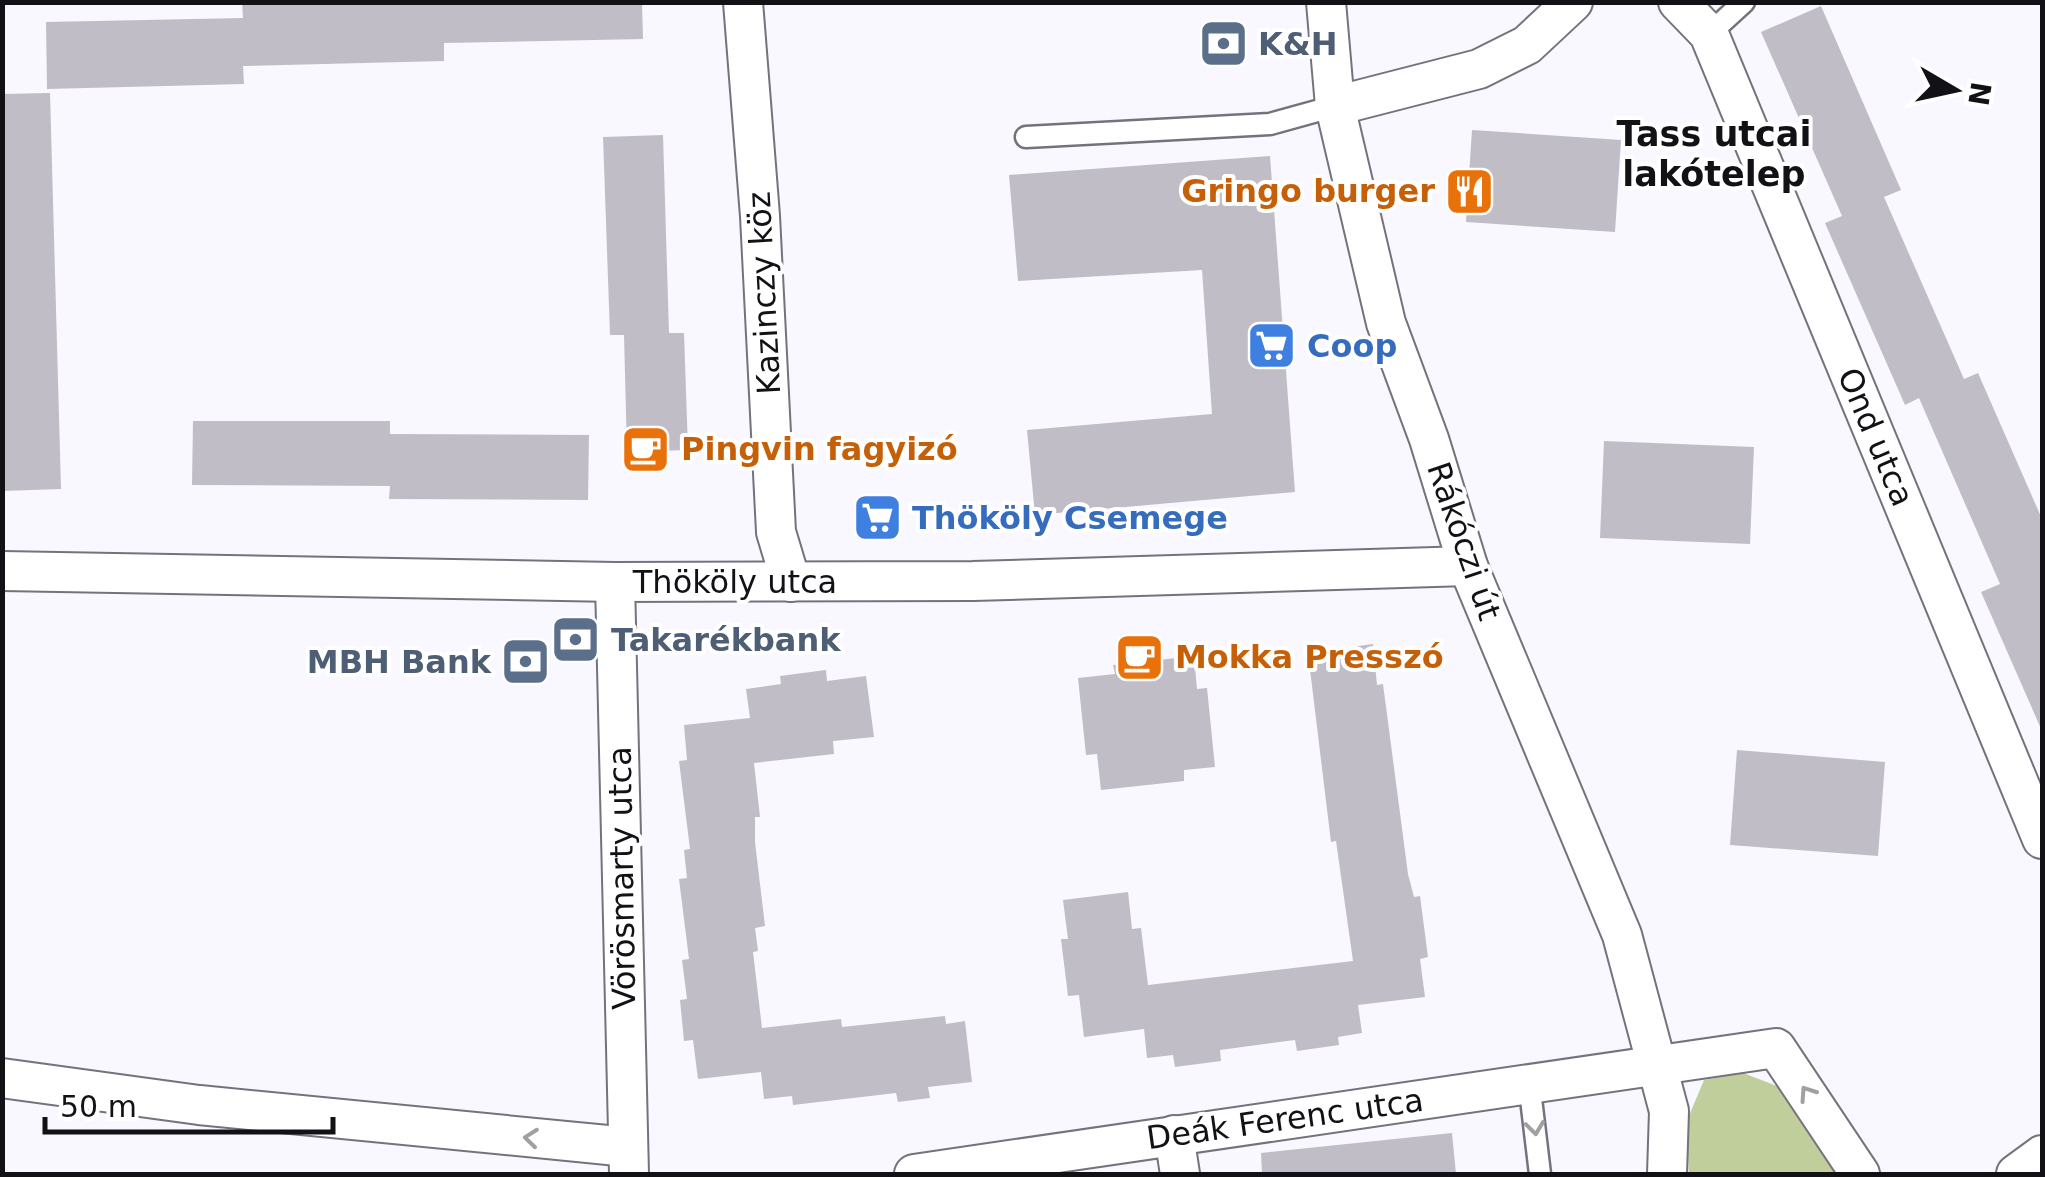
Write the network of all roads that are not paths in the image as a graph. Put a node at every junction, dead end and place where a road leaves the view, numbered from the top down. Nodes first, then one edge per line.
1 (743, 2) edge
2 (1326, 2) edge
3 (1574, 2) edge
4 (1678, 2) edge
5 (1744, 2) edge
6 (1709, 34) junction
7 (1336, 106) junction
8 (1026, 137) dead end
9 (1468, 566) junction
10 (2, 571) edge
11 (616, 582) junction
12 (790, 582) junction
13 (2042, 839) edge
14 (1656, 1063) junction
15 (2, 1078) edge
16 (1529, 1082) junction
17 (1174, 1135) junction
18 (2042, 1156) edge
19 (629, 1161) edge
20 (914, 1174) edge
21 (1180, 1174) edge
22 (1540, 1174) edge
23 (1668, 1174) edge
24 (1860, 1174) edge
25 (2016, 1174) edge

1 - 12 street, Kazinczy köz
2 - 7 street, Rákóczi út
3 - 7 street
4 - 6 street
5 - 6 lane
6 - 13 street, Ond utca
7 - 8 lane
7 - 9 street, Rákóczi út
9 - 12 street, Thököly utca
9 - 14 street, Rákóczi út
10 - 11 street, Thököly utca
11 - 12 street, Thököly utca
11 - 19 street, Vörösmarty utca
14 - 16 street, Deák Ferenc utca
14 - 23 street, Rákóczi út
24 -> 14 street, Deák Ferenc utca
19 -> 15 street
16 - 17 street, Deák Ferenc utca
16 -> 22 lane
17 - 20 street, Deák Ferenc utca
17 - 21 street
18 - 25 street

